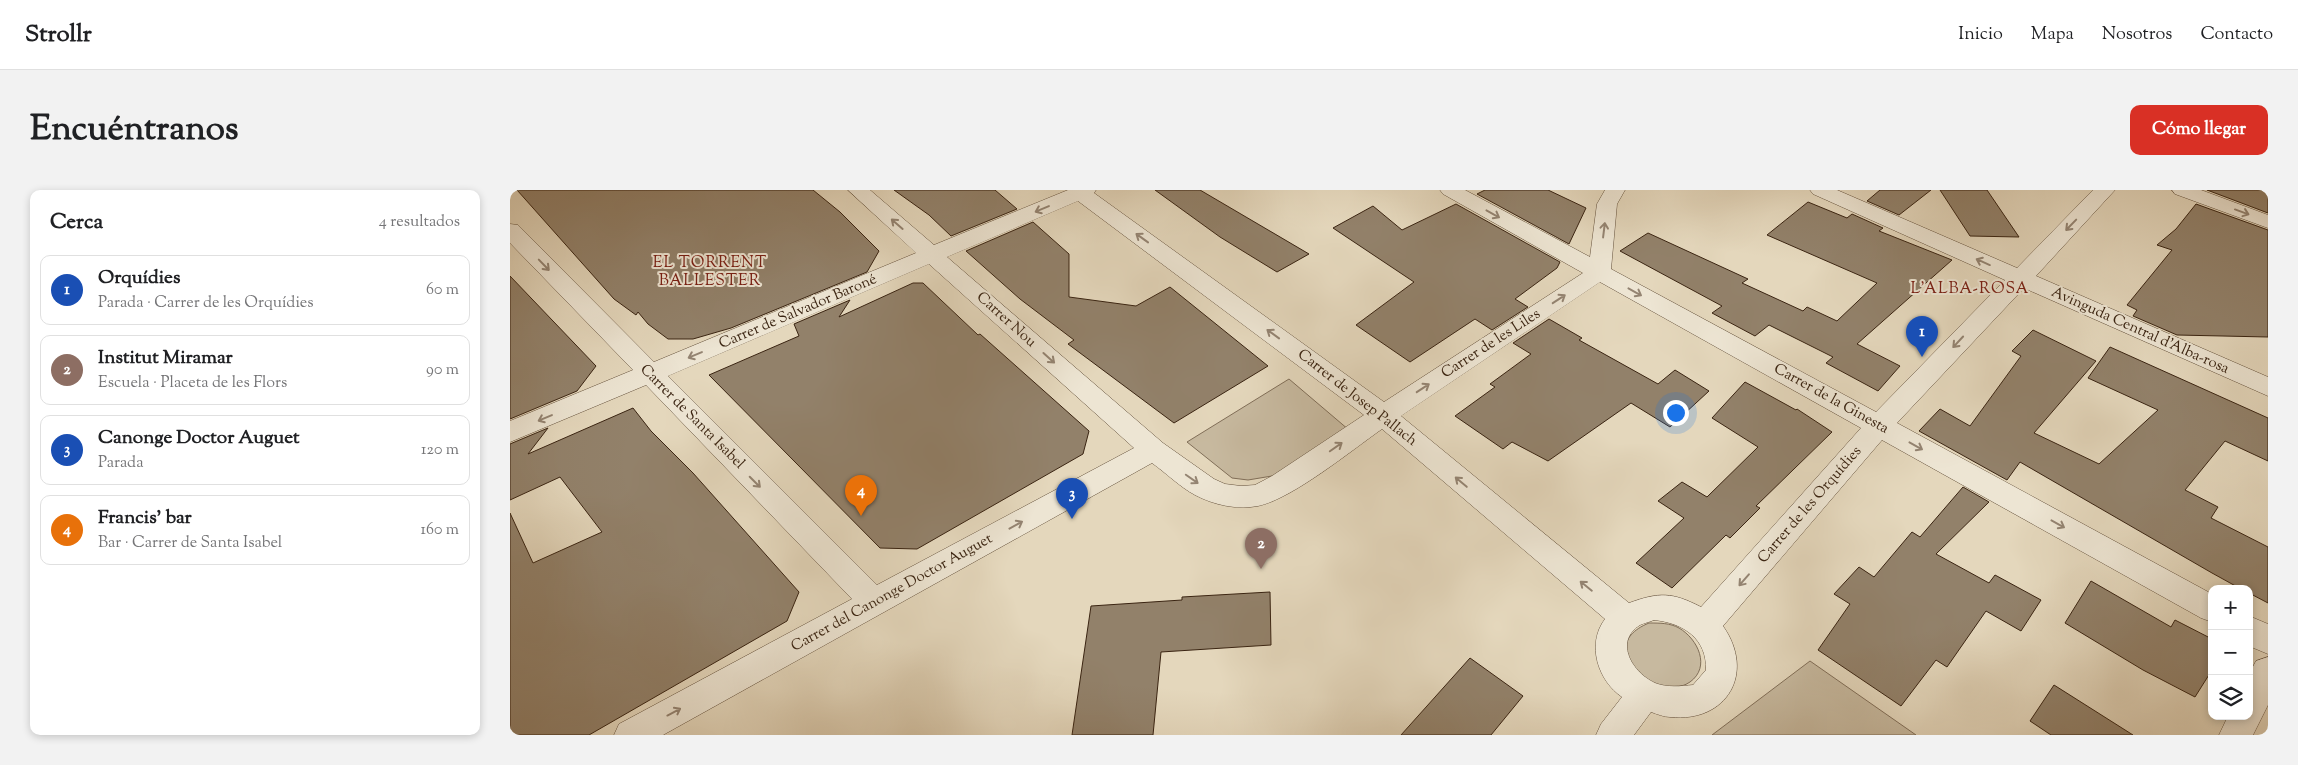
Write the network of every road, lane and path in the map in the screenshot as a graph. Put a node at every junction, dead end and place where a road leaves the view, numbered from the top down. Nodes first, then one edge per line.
1 (858, 190) edge
2 (1450, 190) edge
3 (1615, 190) edge
4 (1820, 190) edge
5 (2105, 190) edge
6 (2182, 190) edge
7 (1083, 191) edge
8 (2268, 222) edge
9 (510, 230) edge
10 (934, 256) junction
11 (1599, 273) junction
12 (2019, 278) junction
13 (649, 374) junction
14 (2268, 387) edge
15 (1383, 415) junction
16 (1879, 426) junction
17 (510, 432) edge
18 (1153, 450) junction
19 (875, 603) junction
20 (2208, 607) edge
21 (1624, 617) junction
22 (1704, 626) junction
23 (2253, 632) edge
24 (2268, 640) edge
25 (2268, 671) edge
26 (1644, 695) junction
27 (2253, 700) edge
28 (2243, 720) edge
29 (631, 735) edge
30 (1613, 735) edge
31 (2236, 735) edge

10 -> 1 street, Carrer Nou
2 -> 11 street, Carrer de la Ginesta
11 -> 3 street
12 -> 4 street, Avinguda Central d'Alba-rosa
5 -> 12 street, Carrer de les Orquídies
6 -> 8 street
7 -> 10 street, Carrer de Salvador Baroné
15 -> 7 street, Carrer de Josep Pallach
9 -> 13 street, Carrer de Santa Isabel
10 -> 13 street, Carrer de Salvador Baroné
10 -> 18 street, Carrer Nou
15 -> 11 street, Carrer de les Liles
11 -> 16 street, Carrer de la Ginesta
12 - 14 street, Avinguda Central d'Alba-rosa
12 -> 16 street, Carrer de les Orquídies
13 -> 17 street, Carrer de Salvador Baroné
13 -> 19 street, Carrer de Santa Isabel
18 -> 15 street, Carrer Nou
21 -> 15 street, Carrer de Josep Pallach
16 -> 20 street, Carrer de la Ginesta
16 -> 22 street, Carrer de les Orquídies
19 -> 18 street, Carrer del Canonge Doctor Auguet
29 -> 19 street, Carrer del Canonge Doctor Auguet
21 - 22 street
21 - 26 street
22 - 26 street
23 - 24 street
25 - 27 street
26 - 30 street
28 - 31 street

